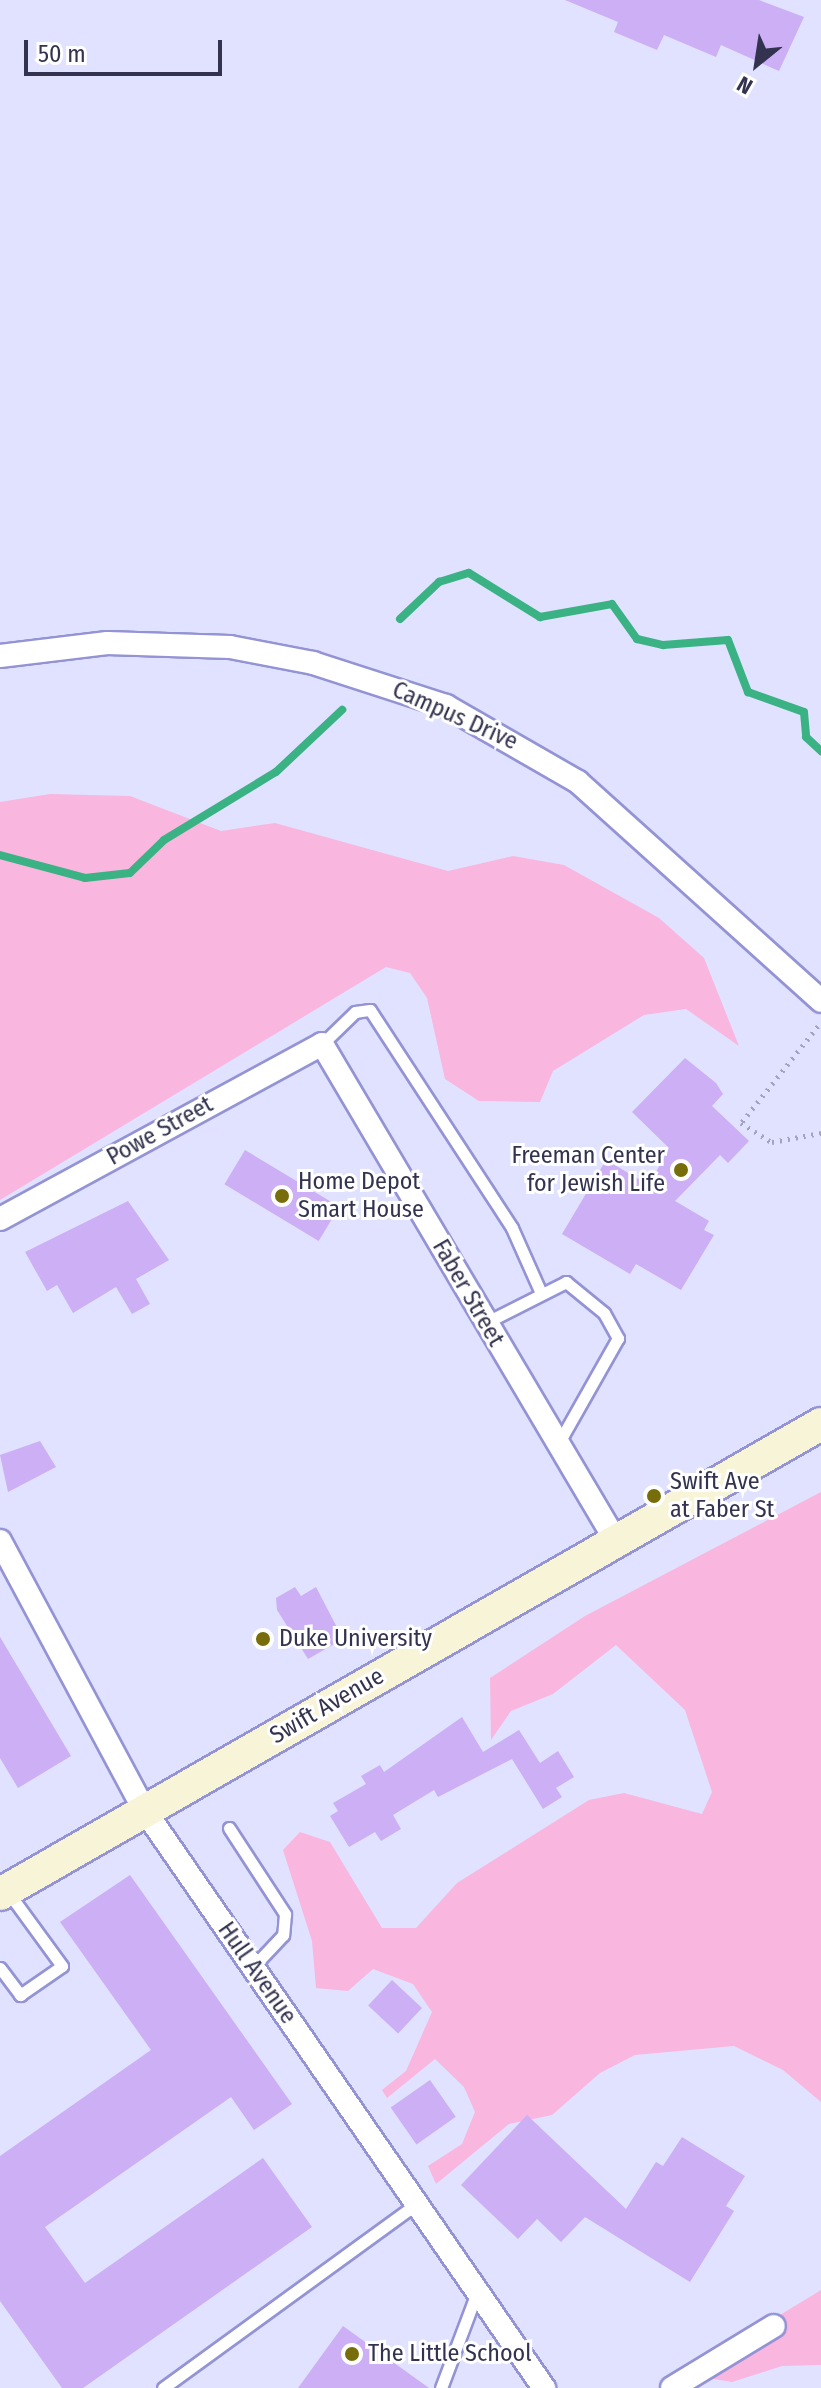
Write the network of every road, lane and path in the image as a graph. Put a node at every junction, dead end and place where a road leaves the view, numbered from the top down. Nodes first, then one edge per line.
1 (0, 656) edge
2 (821, 1001) edge
3 (818, 1026) dead end
4 (322, 1044) junction
5 (821, 1133) edge
6 (0, 1219) edge
7 (540, 1291) junction
8 (485, 1323) junction
9 (821, 1424) edge
10 (558, 1444) junction
11 (0, 1541) edge
12 (616, 1541) junction
13 (145, 1811) junction
14 (229, 1828) dead end
15 (3, 1892) edge
16 (253, 1967) junction
17 (0, 1968) edge
18 (416, 2204) junction
19 (477, 2292) junction
20 (774, 2326) dead end
21 (163, 2388) edge
22 (441, 2388) edge
23 (544, 2388) edge
24 (672, 2388) edge

1 - 2 street, Campus Drive
3 - 5 path
4 - 6 street, Powe Street
4 - 7 lane
4 - 8 street, Faber Street
7 - 8 lane
7 - 10 lane
8 - 10 street, Faber Street
9 - 12 street, Swift Avenue
10 - 12 street, Faber Street
11 - 13 street, Hull Avenue
12 - 13 street, Swift Avenue
13 - 15 street, Swift Avenue
13 - 16 street, Hull Avenue
14 - 16 lane
15 - 17 lane
16 - 18 street, Hull Avenue
18 - 19 street, Hull Avenue
18 - 21 lane
19 - 22 lane
19 - 23 street, Hull Avenue
20 - 24 street

